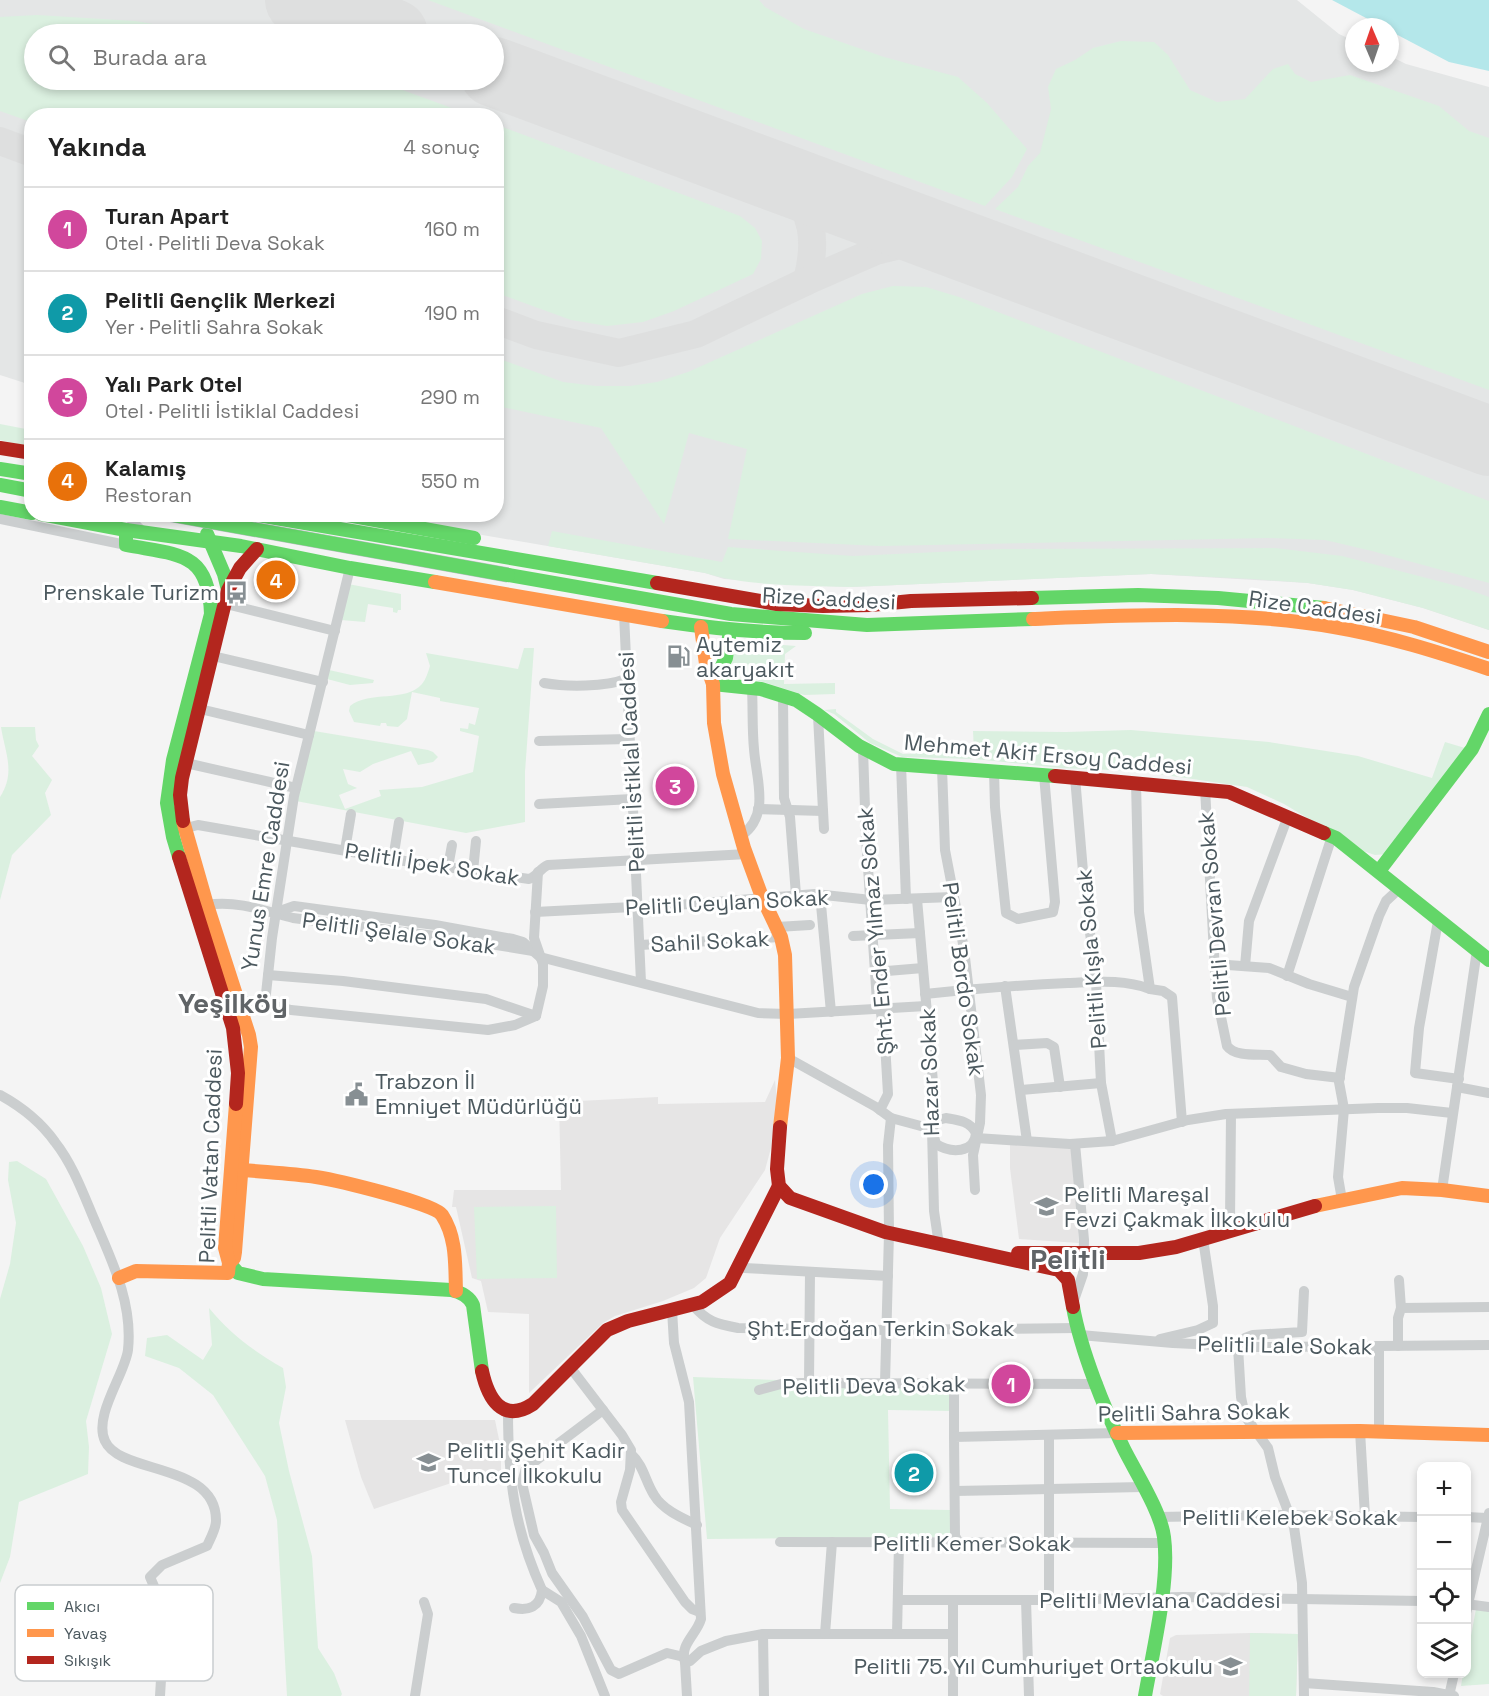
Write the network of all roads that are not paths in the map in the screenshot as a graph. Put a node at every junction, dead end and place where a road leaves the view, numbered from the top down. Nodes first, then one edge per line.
1 (0, 448) edge
2 (24, 452) edge
3 (0, 469) edge
4 (24, 473) edge
5 (0, 485) edge
6 (24, 490) edge
7 (0, 507) edge
8 (24, 512) edge
9 (0, 519) edge
10 (84, 522) edge
11 (127, 522) edge
12 (133, 522) edge
13 (196, 522) edge
14 (201, 522) edge
15 (213, 522) edge
16 (299, 522) edge
17 (388, 522) edge
18 (126, 530) junction
19 (144, 533) junction
20 (184, 538) junction
21 (210, 541) junction
22 (126, 545) junction
23 (257, 549) junction
24 (350, 568) junction
25 (724, 581) dead end
26 (793, 591) dead end
27 (227, 597) junction
28 (911, 601) junction
29 (624, 614) junction
30 (929, 622) junction
31 (701, 627) junction
32 (730, 630) junction
33 (335, 631) junction
34 (1489, 652) edge
35 (213, 656) junction
36 (1489, 669) edge
37 (626, 679) junction
38 (323, 682) junction
39 (544, 683) dead end
40 (713, 684) junction
41 (752, 687) junction
42 (783, 697) junction
43 (200, 709) junction
44 (1489, 714) edge
45 (818, 716) junction
46 (309, 735) junction
47 (629, 739) junction
48 (539, 741) dead end
49 (863, 749) junction
50 (186, 763) junction
51 (901, 764) junction
52 (942, 768) junction
53 (994, 771) junction
54 (1044, 775) junction
55 (1075, 777) junction
56 (1136, 782) junction
57 (296, 788) junction
58 (1204, 788) junction
59 (632, 799) junction
60 (539, 804) dead end
61 (758, 809) junction
62 (787, 810) junction
63 (823, 811) junction
64 (351, 814) dead end
65 (1288, 816) junction
66 (399, 822) dead end
67 (186, 828) junction
68 (824, 829) dead end
69 (741, 836) junction
70 (1332, 836) junction
71 (288, 841) junction
72 (476, 841) dead end
73 (452, 845) dead end
74 (345, 850) junction
75 (747, 854) junction
76 (393, 859) junction
77 (635, 861) junction
78 (448, 867) junction
79 (473, 871) junction
80 (1379, 871) junction
81 (538, 872) junction
82 (1400, 888) junction
83 (820, 894) junction
84 (796, 895) junction
85 (762, 897) junction
86 (953, 897) junction
87 (912, 899) junction
88 (871, 900) junction
89 (207, 904) junction
90 (638, 907) junction
91 (277, 912) junction
92 (536, 912) junction
93 (1438, 921) junction
94 (810, 925) dead end
95 (779, 932) junction
96 (920, 933) junction
97 (873, 935) junction
98 (854, 936) dead end
99 (640, 945) junction
100 (1484, 953) edge
101 (536, 954) junction
102 (1214, 964) junction
103 (1245, 966) junction
104 (923, 968) junction
105 (875, 972) junction
106 (268, 975) junction
107 (1287, 976) junction
108 (641, 982) junction
109 (1096, 982) junction
110 (1005, 986) junction
111 (1150, 989) junction
112 (969, 990) junction
113 (1352, 997) junction
114 (231, 1000) junction
115 (926, 1000) junction
116 (265, 1003) junction
117 (880, 1009) junction
118 (831, 1012) junction
119 (788, 1014) junction
120 (536, 1016) junction
121 (1014, 1045) junction
122 (788, 1058) junction
123 (1340, 1078) junction
124 (1101, 1083) junction
125 (1458, 1083) junction
126 (1060, 1087) junction
127 (1021, 1090) junction
128 (1489, 1093) edge
129 (0, 1095) edge
130 (1344, 1109) junction
131 (880, 1110) junction
132 (1231, 1113) junction
133 (1452, 1113) junction
134 (891, 1118) junction
135 (1182, 1122) junction
136 (932, 1129) junction
137 (976, 1138) junction
138 (1027, 1141) junction
139 (1112, 1141) junction
140 (1075, 1144) junction
141 (236, 1169) junction
142 (779, 1186) junction
143 (975, 1190) dead end
144 (1442, 1190) junction
145 (1489, 1196) edge
146 (1342, 1200) junction
147 (1228, 1232) junction
148 (889, 1233) junction
149 (1203, 1239) junction
150 (939, 1245) junction
151 (988, 1253) junction
152 (1083, 1254) junction
153 (229, 1263) junction
154 (738, 1266) junction
155 (810, 1272) junction
156 (888, 1276) junction
157 (119, 1278) junction
158 (1399, 1280) dead end
159 (456, 1291) junction
160 (1304, 1291) dead end
161 (1073, 1304) junction
162 (693, 1305) junction
163 (1489, 1307) edge
164 (1401, 1308) junction
165 (672, 1310) junction
166 (809, 1329) junction
167 (886, 1330) junction
168 (1079, 1332) junction
169 (1151, 1342) junction
170 (1489, 1345) edge
171 (1379, 1346) junction
172 (1398, 1346) junction
173 (1238, 1347) junction
174 (570, 1367) junction
175 (809, 1383) junction
176 (885, 1383) junction
177 (954, 1384) junction
178 (1098, 1384) junction
179 (759, 1390) dead end
180 (603, 1410) junction
181 (508, 1411) junction
182 (1360, 1431) junction
183 (1379, 1431) junction
184 (1258, 1432) junction
185 (1117, 1433) junction
186 (1049, 1435) junction
187 (1489, 1435) edge
188 (954, 1437) junction
189 (631, 1454) junction
190 (1142, 1487) junction
191 (1049, 1490) junction
192 (955, 1491) junction
193 (1290, 1515) junction
194 (1365, 1516) junction
195 (1488, 1516) edge
196 (1158, 1517) junction
197 (1417, 1517) edge
198 (1471, 1518) edge
199 (697, 1525) junction
200 (780, 1542) dead end
201 (832, 1542) junction
202 (959, 1543) junction
203 (1164, 1543) junction
204 (899, 1544) junction
205 (1048, 1544) junction
206 (154, 1585) edge
207 (542, 1590) junction
208 (1471, 1590) edge
209 (1161, 1598) junction
210 (1303, 1599) junction
211 (898, 1600) junction
212 (953, 1600) junction
213 (1026, 1600) junction
214 (1049, 1600) junction
215 (1417, 1601) edge
216 (424, 1602) dead end
217 (1471, 1607) edge
218 (1489, 1607) edge
219 (514, 1608) dead end
220 (700, 1612) junction
221 (763, 1634) junction
222 (825, 1634) junction
223 (897, 1634) junction
224 (953, 1634) junction
225 (684, 1659) junction
226 (1453, 1678) edge
227 (161, 1681) edge
228 (1304, 1683) junction
229 (160, 1696) edge
230 (415, 1696) edge
231 (605, 1696) edge
232 (687, 1696) edge
233 (764, 1696) edge
234 (953, 1696) edge
235 (1029, 1696) edge
236 (1145, 1696) edge
237 (1304, 1696) edge
238 (1451, 1696) edge

1 - 2 main road
3 - 4 main road
5 - 6 main road
7 - 8 main road
9 - 22 street
10 - 18 main road
11 - 18 street
12 - 19 street
13 - 20 main road
14 - 21 main road
15 - 30 main road, Rize Caddesi, bridge
16 - 28 main road, Rize Caddesi
17 - 25 main road
18 - 19 main road
18 - 22 main road
19 - 20 main road
20 - 21 main road
21 - 23 main road
21 - 27 main road
22 - 114 main road
23 - 24 main road
23 - 27 main road
24 - 29 main road
24 - 33 street, Yunus Emre Caddesi
26 - 28 main road
27 - 33 street
27 - 35 main road
28 - 34 main road, Rize Caddesi
29 - 31 main road
29 - 37 street, Pelitli İstiklal Caddesi
30 - 32 main road
30 - 36 main road, Rize Caddesi
31 - 32 main road
31 - 40 main road
32 - 40 main road
33 - 38 street, Yunus Emre Caddesi
35 - 38 street
35 - 43 main road
37 - 39 street
37 - 47 street, Pelitli İstiklal Caddesi
38 - 46 street, Yunus Emre Caddesi
40 - 41 main road, Mehmet Akif Ersoy Caddesi
40 - 69 main road
41 - 42 main road, Mehmet Akif Ersoy Caddesi
41 - 61 street
42 - 45 main road, Mehmet Akif Ersoy Caddesi
42 - 62 street
43 - 46 street
43 - 50 main road
44 - 80 main road
45 - 49 main road, Mehmet Akif Ersoy Caddesi
45 - 63 street
46 - 57 street, Yunus Emre Caddesi
47 - 48 street
47 - 59 street, Pelitli İstiklal Caddesi
49 - 51 main road, Mehmet Akif Ersoy Caddesi
49 - 88 street, Şht. Ender Yılmaz Sokak
50 - 57 street
50 - 67 main road
51 - 52 main road, Mehmet Akif Ersoy Caddesi
51 - 87 street, Hazar Sokak
52 - 53 main road, Mehmet Akif Ersoy Caddesi
52 - 86 street, Pelitli Bordo Sokak
53 - 54 main road, Mehmet Akif Ersoy Caddesi
53 - 54 street
54 - 55 main road, Mehmet Akif Ersoy Caddesi
55 - 56 main road, Mehmet Akif Ersoy Caddesi
55 - 109 street, Pelitli Kışla Sokak
56 - 58 main road, Mehmet Akif Ersoy Caddesi
56 - 111 street
57 - 71 street, Yunus Emre Caddesi
58 - 65 main road, Mehmet Akif Ersoy Caddesi
58 - 102 street, Pelitli Devran Sokak
59 - 60 street
59 - 77 street, Pelitli İstiklal Caddesi
61 - 62 street
61 - 69 street
62 - 63 street
62 - 84 street
63 - 68 street
64 - 74 street
65 - 70 main road, Mehmet Akif Ersoy Caddesi
65 - 103 street
66 - 76 street
67 - 71 street, Pelitli İpek Sokak
67 - 89 main road
69 - 75 main road
70 - 80 main road, Mehmet Akif Ersoy Caddesi
70 - 107 street
71 - 74 street, Pelitli İpek Sokak
71 - 91 street, Yunus Emre Caddesi
72 - 79 street
73 - 78 street
74 - 76 street, Pelitli İpek Sokak
75 - 77 street, Pelitli İpek Sokak
75 - 85 main road
76 - 78 street, Pelitli İpek Sokak
77 - 81 street, Pelitli İpek Sokak
77 - 90 street, Pelitli İstiklal Caddesi
78 - 79 street, Pelitli İpek Sokak
79 - 81 street, Pelitli İpek Sokak
80 - 82 main road, Mehmet Akif Ersoy Caddesi
81 - 92 street
82 - 93 main road, Mehmet Akif Ersoy Caddesi
82 - 113 street
83 - 84 street, Pelitli Ceylan Sokak
83 - 88 street, Pelitli Ceylan Sokak
83 - 118 street
84 - 85 street, Pelitli Ceylan Sokak
85 - 90 street, Pelitli Ceylan Sokak
85 - 95 main road
86 - 87 street, Pelitli Ceylan Sokak
86 - 112 street, Pelitli Bordo Sokak
87 - 88 street, Pelitli Ceylan Sokak
87 - 96 street, Hazar Sokak
88 - 97 street, Şht. Ender Yılmaz Sokak
89 - 91 street, Pelitli Şelale Sokak
89 - 114 main road
90 - 92 street, Pelitli Ceylan Sokak
90 - 99 street, Pelitli İstiklal Caddesi
91 - 101 street, Pelitli Şelale Sokak
91 - 106 street, Yunus Emre Caddesi
92 - 101 street
93 - 100 main road, Mehmet Akif Ersoy Caddesi
93 - 125 street
94 - 95 street, Sahil Sokak
95 - 99 street, Sahil Sokak
95 - 119 main road
96 - 97 street
96 - 104 street, Hazar Sokak
97 - 98 street
97 - 105 street, Şht. Ender Yılmaz Sokak
99 - 108 street, Pelitli İstiklal Caddesi
100 - 125 street
101 - 108 street, Pelitli Şelale Sokak
101 - 120 street
102 - 103 street
102 - 123 street, Pelitli Devran Sokak
103 - 107 street
104 - 105 street
104 - 115 street, Hazar Sokak
105 - 117 street, Şht. Ender Yılmaz Sokak
106 - 116 street, Yunus Emre Caddesi
106 - 120 street
107 - 113 street
108 - 119 street, Pelitli Şelale Sokak
109 - 110 street, Pelitli Şelale Sokak
109 - 111 street, Pelitli Şelale Sokak
109 - 124 street, Pelitli Kışla Sokak
110 - 112 street, Pelitli Şelale Sokak
110 - 121 street
111 - 135 street, Pelitli Şelale Sokak
112 - 115 street, Pelitli Şelale Sokak
112 - 137 street, Pelitli Bordo Sokak
113 - 123 street
114 - 116 street, Yunus Emre Caddesi
114 - 141 main road, Yunus Emre Caddesi
115 - 117 street, Pelitli Şelale Sokak
115 - 136 street, Hazar Sokak
116 - 120 street
117 - 118 street, Pelitli Şelale Sokak
117 - 131 street, Şht. Ender Yılmaz Sokak
118 - 119 street, Pelitli Şelale Sokak
119 - 122 main road
121 - 126 street
121 - 127 street
122 - 131 street
122 - 142 main road
123 - 130 street
124 - 126 street
124 - 139 street, Pelitli Kışla Sokak
125 - 128 street
125 - 133 street
126 - 127 street
127 - 138 street
129 - 157 street
130 - 132 street
130 - 133 street
130 - 146 street
131 - 134 street
132 - 135 street
132 - 147 street
133 - 144 street
134 - 136 street
134 - 148 street
135 - 139 street
136 - 137 street
136 - 137 street
136 - 150 street, Hazar Sokak
137 - 138 street
137 - 143 street, Pelitli Bordo Sokak
138 - 140 street
139 - 140 street
140 - 152 street
141 - 153 main road, Pelitli Vatan Caddesi
141 - 159 main road
142 - 148 main road
142 - 154 main road
144 - 145 main road
144 - 146 main road
146 - 147 main road
147 - 149 main road
148 - 150 main road
148 - 156 street
149 - 152 main road
149 - 169 street
150 - 151 main road
151 - 152 main road
151 - 161 main road
152 - 161 street
153 - 157 main road, Pelitli Vatan Caddesi
153 - 159 main road
154 - 155 street
154 - 162 main road
155 - 156 street
155 - 166 street
156 - 167 street
157 - 206 street
158 - 164 street
159 - 181 main road
160 - 173 street
161 - 168 main road
162 - 165 main road
162 - 166 street, Şht.Erdoğan Terkin Sokak
163 - 164 street
164 - 172 street
165 - 174 main road
165 - 199 street
166 - 167 street, Şht.Erdoğan Terkin Sokak
166 - 175 street
167 - 168 street, Şht.Erdoğan Terkin Sokak
167 - 176 street
168 - 169 street, Pelitli Lale Sokak
168 - 178 main road
169 - 173 street, Pelitli Lale Sokak
170 - 172 street, Pelitli Lale Sokak
171 - 172 street, Pelitli Lale Sokak
171 - 173 street, Pelitli Lale Sokak
171 - 183 street
173 - 184 street
174 - 180 street
174 - 181 main road
175 - 176 street, Pelitli Deva Sokak
175 - 179 street, Pelitli Deva Sokak
176 - 177 street, Pelitli Deva Sokak
177 - 178 street, Pelitli Deva Sokak
177 - 188 street
178 - 185 main road
180 - 189 street
180 - 225 street
181 - 207 street
182 - 183 main road, Pelitli Sahra Sokak
182 - 184 main road, Pelitli Sahra Sokak
182 - 194 street
183 - 187 main road, Pelitli Sahra Sokak
184 - 185 main road, Pelitli Sahra Sokak
184 - 193 street
185 - 186 street, Pelitli Sahra Sokak
185 - 190 main road
186 - 188 street, Pelitli Sahra Sokak
186 - 191 street
188 - 192 street
189 - 199 street
189 - 220 street
190 - 191 street
190 - 196 main road
191 - 192 street
191 - 205 street
192 - 202 street
193 - 194 street, Pelitli Kelebek Sokak
193 - 196 street, Pelitli Kelebek Sokak
193 - 210 street
194 - 197 street, Pelitli Kelebek Sokak
195 - 198 street
195 - 208 street
196 - 203 main road
199 - 220 street
200 - 201 street, Pelitli Kemer Sokak
201 - 204 street, Pelitli Kemer Sokak
201 - 222 street
202 - 204 street, Pelitli Kemer Sokak
202 - 205 street, Pelitli Kemer Sokak
203 - 205 street, Pelitli Kemer Sokak
203 - 209 main road
204 - 211 street
205 - 214 street
207 - 219 street
207 - 231 street
209 - 210 street, Pelitli Mevlana Caddesi
209 - 214 street, Pelitli Mevlana Caddesi
209 - 236 main road
210 - 215 street, Pelitli Mevlana Caddesi
210 - 228 street
211 - 212 street, Pelitli Mevlana Caddesi
211 - 223 street
212 - 213 street, Pelitli Mevlana Caddesi
212 - 224 street
213 - 214 street, Pelitli Mevlana Caddesi
213 - 235 street
216 - 230 street
217 - 218 street
220 - 225 street
221 - 222 street
221 - 225 street
221 - 233 street
222 - 223 street
223 - 224 street
224 - 234 street
225 - 232 street
226 - 238 street
227 - 229 street
228 - 237 street
228 - 238 street

